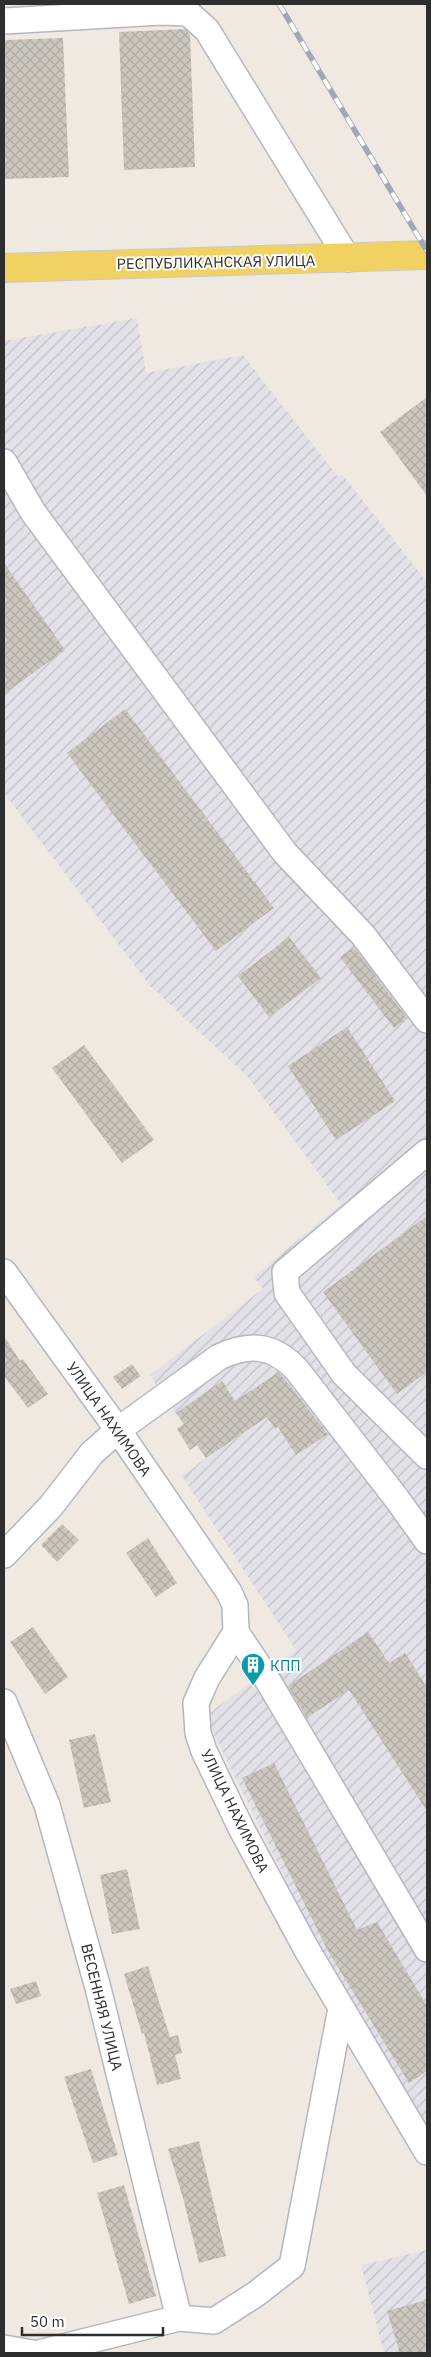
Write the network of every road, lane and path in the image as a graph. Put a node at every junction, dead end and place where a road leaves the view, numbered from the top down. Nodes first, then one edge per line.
1 (4, 21) edge
2 (427, 255) edge
3 (348, 259) junction
4 (4, 268) edge
5 (4, 462) edge
6 (427, 1020) edge
7 (427, 1152) edge
8 (4, 1272) edge
9 (118, 1430) junction
10 (427, 1456) edge
11 (427, 1541) edge
12 (4, 1555) edge
13 (236, 1632) junction
14 (4, 1702) edge
15 (427, 1949) edge
16 (341, 2008) junction
17 (427, 2152) edge
18 (179, 2318) junction
19 (4, 2348) edge
20 (32, 2353) edge
21 (39, 2353) edge

1 - 3 street
2 - 3 main road, РЕСПУБЛИКАНСКАЯ УЛИЦА
3 - 4 main road, РЕСПУБЛИКАНСКАЯ УЛИЦА
5 - 6 street
7 - 10 street
8 - 9 street, УЛИЦА НАХИМОВА
9 - 11 street
9 - 12 street
9 - 13 street, УЛИЦА НАХИМОВА
13 - 15 street
13 - 16 street, УЛИЦА НАХИМОВА
14 - 18 street, ВЕСЕННЯЯ УЛИЦА
16 - 17 street, УЛИЦА НАХИМОВА
16 - 18 street
18 - 21 street
19 - 20 street

